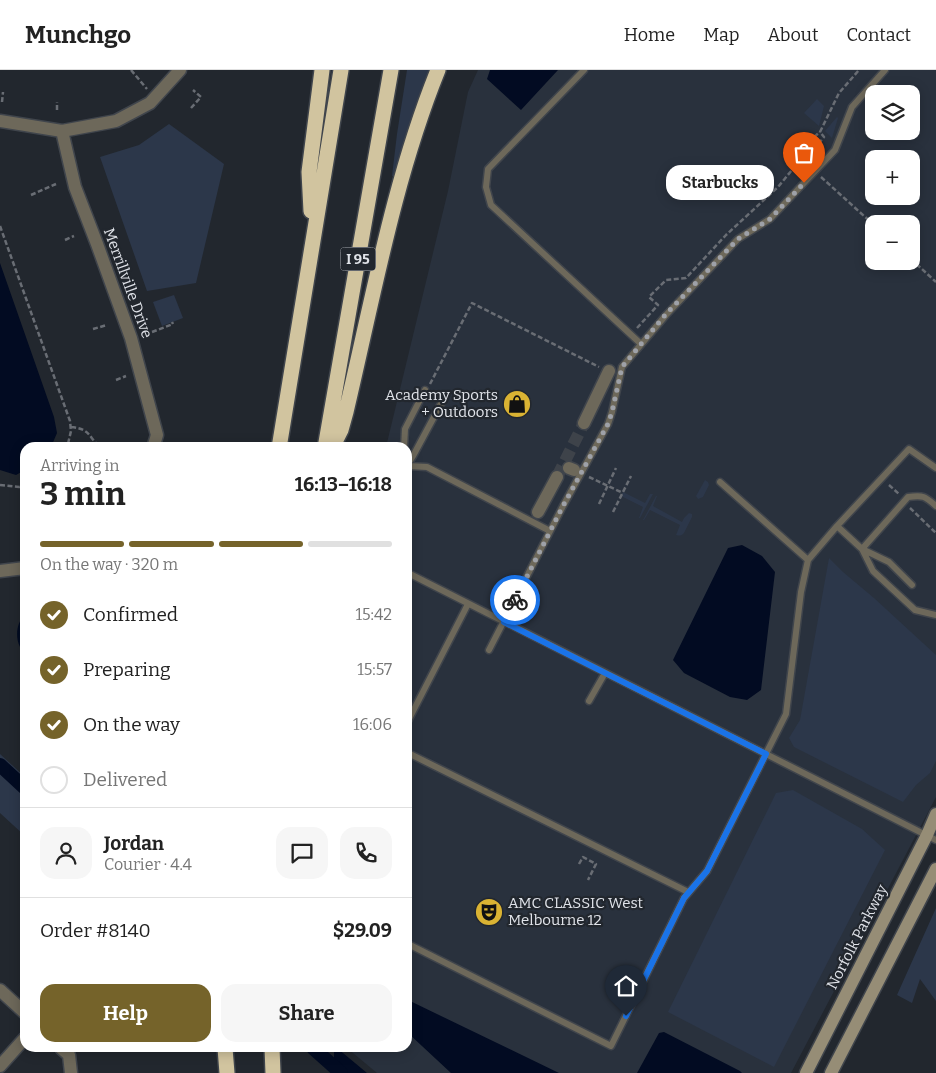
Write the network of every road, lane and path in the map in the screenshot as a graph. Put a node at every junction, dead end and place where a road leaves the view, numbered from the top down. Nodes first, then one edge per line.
1 (132, 70) edge
2 (180, 70) edge
3 (322, 70) edge
4 (341, 70) edge
5 (391, 70) edge
6 (438, 70) edge
7 (584, 70) edge
8 (859, 70) edge
9 (885, 70) edge
10 (193, 90) dead end
11 (4, 92) dead end
12 (151, 94) dead end
13 (2, 102) dead end
14 (57, 102) dead end
15 (191, 108) dead end
16 (57, 110) dead end
17 (0, 122) edge
18 (62, 131) junction
19 (820, 132) junction
20 (814, 137) dead end
21 (804, 160) junction
22 (814, 171) junction
23 (56, 184) dead end
24 (31, 194) dead end
25 (865, 217) edge
26 (0, 226) edge
27 (74, 236) dead end
28 (65, 240) dead end
29 (117, 241) dead end
30 (313, 242) junction
31 (106, 245) dead end
32 (920, 267) edge
33 (936, 282) edge
34 (172, 322) dead end
35 (108, 325) dead end
36 (638, 326) dead end
37 (93, 329) dead end
38 (152, 332) dead end
39 (640, 344) junction
40 (609, 371) joint
41 (126, 376) dead end
42 (116, 380) dead end
43 (425, 390) joint
44 (442, 402) dead end
45 (584, 423) tunnel mouth
46 (71, 427) junction
47 (68, 442) edge
48 (96, 442) edge
49 (155, 442) edge
50 (280, 442) edge
51 (326, 442) edge
52 (335, 442) edge
53 (404, 442) edge
54 (412, 458) edge
55 (412, 465) edge
56 (616, 468) dead end
57 (936, 468) edge
58 (574, 470) junction
59 (631, 476) dead end
60 (557, 477) tunnel mouth
61 (720, 482) dead end
62 (0, 485) edge
63 (889, 485) dead end
64 (607, 486) junction
65 (20, 487) edge
66 (622, 494) junction
67 (904, 501) junction
68 (599, 504) dead end
69 (936, 506) edge
70 (538, 512) dead end
71 (613, 512) dead end
72 (837, 526) junction
73 (550, 531) junction
74 (936, 532) edge
75 (862, 549) junction
76 (808, 560) junction
77 (20, 569) edge
78 (0, 571) edge
79 (412, 575) edge
80 (912, 585) dead end
81 (468, 604) junction
82 (936, 615) edge
83 (504, 622) junction
84 (489, 650) dead end
85 (605, 673) junction
86 (589, 701) dead end
87 (412, 713) edge
88 (766, 754) junction
89 (412, 755) edge
90 (936, 814) edge
91 (931, 837) edge
92 (579, 864) dead end
93 (936, 869) edge
94 (588, 880) dead end
95 (688, 892) junction
96 (412, 946) edge
97 (0, 990) edge
98 (20, 1008) edge
99 (20, 1044) edge
100 (66, 1052) edge
101 (225, 1052) edge
102 (272, 1052) edge
103 (0, 1066) edge
104 (71, 1073) edge
105 (227, 1073) edge
106 (274, 1073) edge
107 (806, 1073) edge
108 (831, 1073) edge

1 - 12 path
2 - 18 street
3 - 30 highway
4 - 30 highway
5 - 51 highway, I 95
6 - 52 highway
7 - 39 lane
8 - 19 path
9 - 22 lane
10 - 15 path
11 - 13 path
14 - 16 path
17 - 18 street
18 - 49 street, Merrillville Drive
19 - 20 path
19 - 21 path
21 - 22 path
21 - 36 path
22 - 25 path
22 - 39 lane
23 - 24 path
26 - 46 path
27 - 28 path
29 - 31 path
30 - 50 highway
32 - 33 path
34 - 38 path
35 - 37 path
39 - 58 lane
40 - 43 path
40 - 45 street
41 - 42 path
43 - 53 lane
44 - 54 lane
46 - 47 path
46 - 48 path
55 - 73 lane
56 - 64 path
57 - 72 lane
58 - 64 path
58 - 73 lane
59 - 66 path
60 - 70 street
61 - 76 lane
62 - 65 path
63 - 67 path
64 - 66 path
64 - 68 path
66 - 71 path
67 - 69 lane
67 - 74 path
67 - 75 lane
72 - 75 lane
72 - 76 lane
73 - 83 lane
75 - 80 lane
75 - 82 lane
76 - 88 lane
77 - 78 street
79 - 81 lane
81 - 83 lane
81 - 87 lane
83 - 84 lane
83 - 85 lane
85 - 86 lane
85 - 88 lane
88 - 91 lane
88 - 95 lane
89 - 95 lane
90 - 91 street, Norfolk Parkway
91 - 107 street, Norfolk Parkway
92 - 94 path
93 - 108 street
95 - 96 lane
97 - 98 street
99 - 103 street
100 - 104 street
101 - 105 highway
102 - 106 highway

